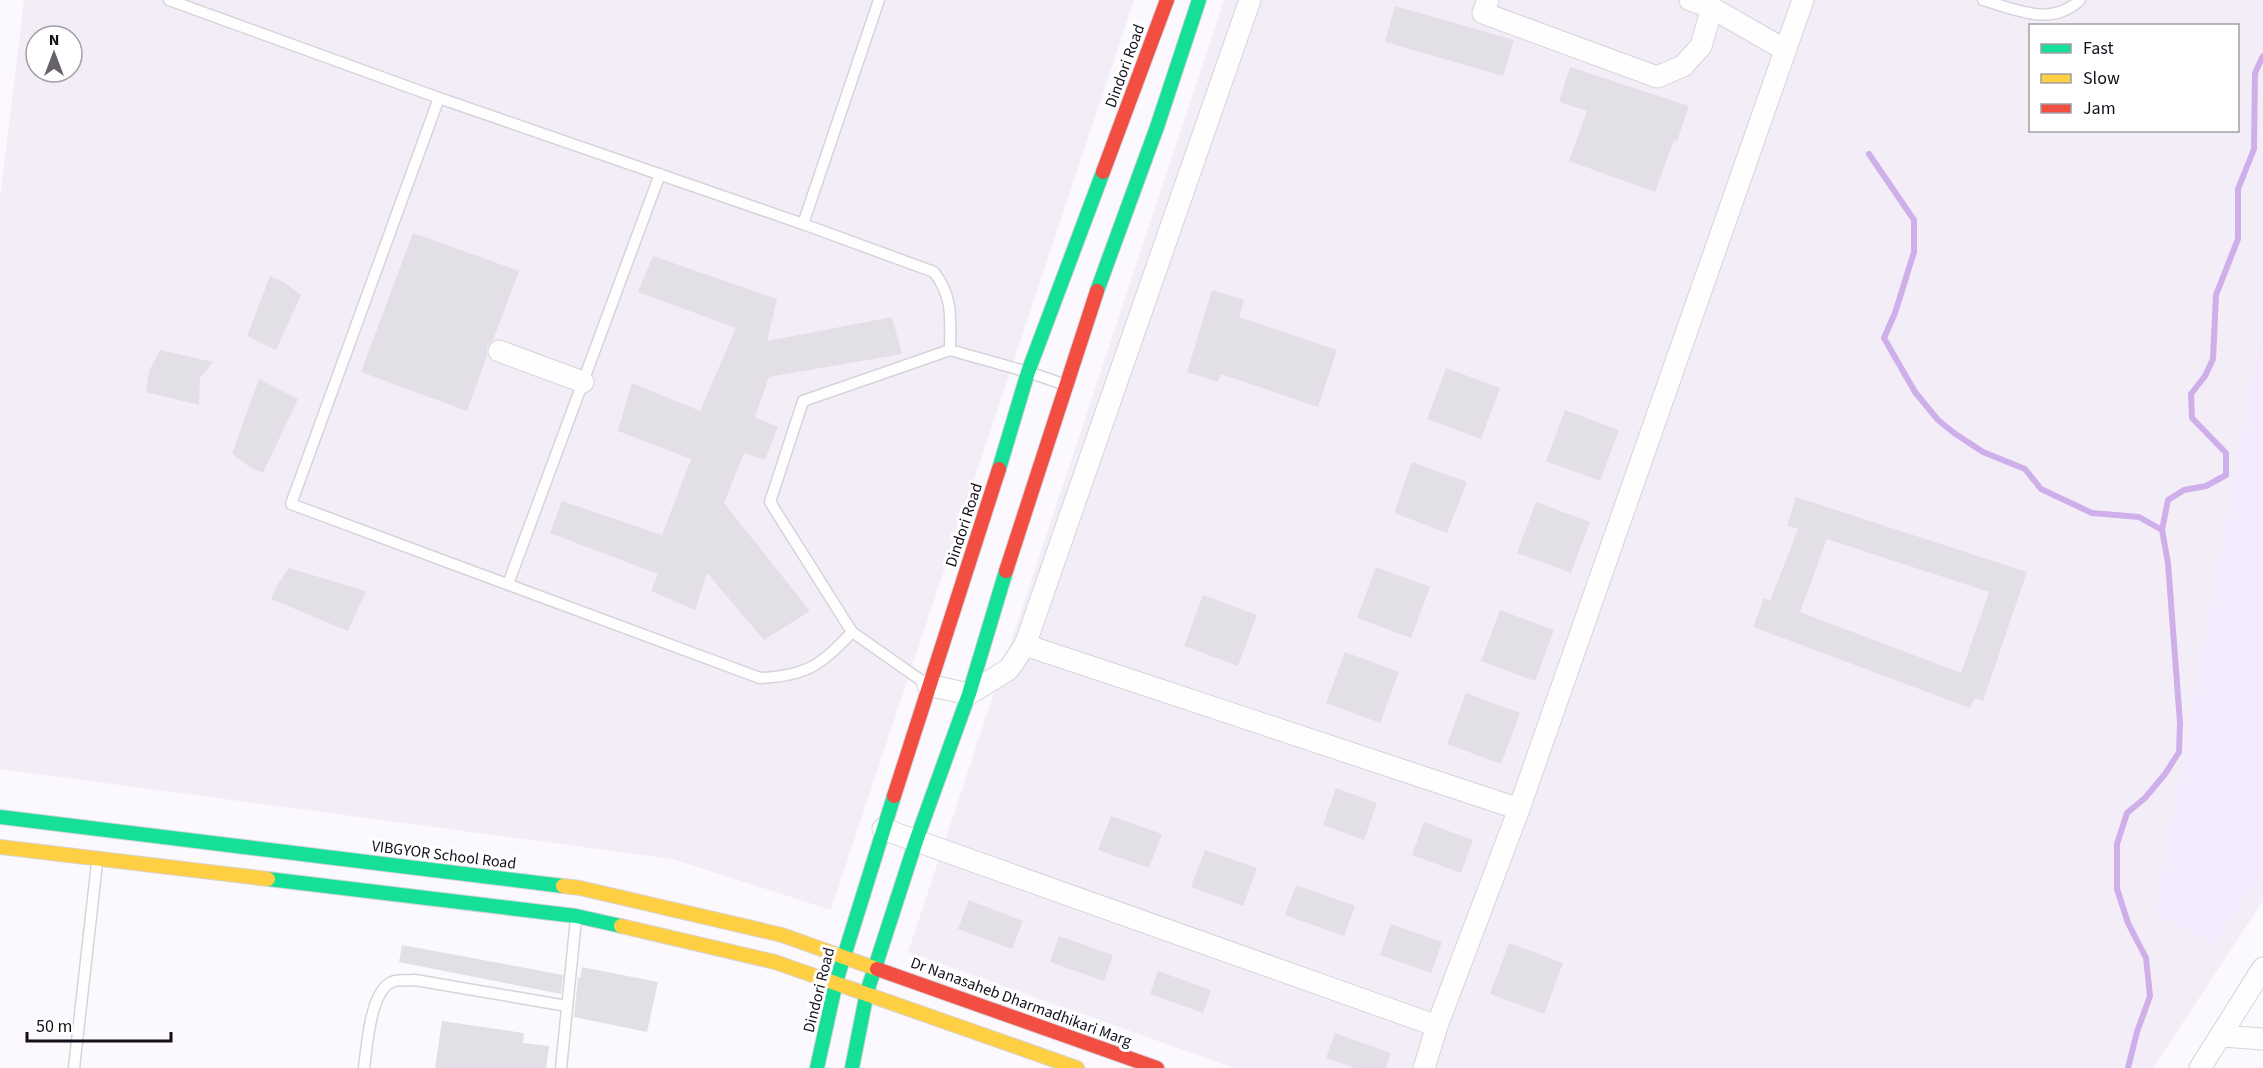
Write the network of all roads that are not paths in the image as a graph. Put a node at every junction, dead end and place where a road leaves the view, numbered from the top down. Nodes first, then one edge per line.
1 (169, 0) edge
2 (879, 0) edge
3 (1167, 0) edge
4 (1199, 0) edge
5 (1250, 0) edge
6 (1488, 0) edge
7 (1690, 0) edge
8 (1803, 0) edge
9 (1983, 0) edge
10 (2080, 0) edge
11 (1712, 8) junction
12 (1785, 50) junction
13 (439, 98) junction
14 (660, 174) junction
15 (803, 224) junction
16 (950, 350) junction
17 (499, 351) dead end
18 (1028, 372) junction
19 (583, 382) junction
20 (1065, 385) junction
21 (508, 585) junction
22 (852, 632) junction
23 (1025, 645) junction
24 (928, 685) junction
25 (969, 694) junction
26 (1519, 809) junction
27 (0, 817) edge
28 (883, 829) junction
29 (916, 841) junction
30 (100, 844) junction
31 (0, 847) edge
32 (578, 902) junction
33 (844, 956) junction
34 (875, 968) junction
35 (2263, 968) edge
36 (836, 982) junction
37 (867, 992) junction
38 (567, 1006) junction
39 (1437, 1026) junction
40 (2222, 1036) junction
41 (2263, 1039) edge
42 (1045, 1062) edge
43 (74, 1068) edge
44 (363, 1068) edge
45 (561, 1068) edge
46 (817, 1068) edge
47 (852, 1068) edge
48 (1077, 1068) edge
49 (1157, 1068) edge
50 (1424, 1068) edge
51 (2200, 1068) edge

1 - 13 lane
2 - 15 lane
3 - 18 main road, Dindori Road
4 - 20 main road
5 - 23 street
6 - 11 street
7 - 11 street
8 - 12 street
9 - 10 lane
11 - 12 street
12 - 26 street
13 - 14 lane
13 - 21 lane
14 - 15 lane
14 - 19 lane
15 - 16 lane
16 - 18 lane
16 - 22 lane
17 - 19 street
18 - 20 lane
18 - 24 main road, Dindori Road
19 - 21 lane
20 - 25 main road
21 - 22 lane
22 - 24 lane
23 - 25 street
23 - 26 street
24 - 25 street
24 - 28 main road, Dindori Road
25 - 29 main road
26 - 39 street
27 - 30 main road, VIBGYOR School Road
28 - 29 street
28 - 33 main road, Dindori Road
29 - 34 main road
29 - 39 street
30 - 31 main road, VIBGYOR School Road
30 - 32 main road, VIBGYOR School Road
30 - 32 main road, VIBGYOR School Road
30 - 43 lane
32 - 33 main road, VIBGYOR School Road
32 - 36 main road, VIBGYOR School Road
32 - 38 lane
33 - 34 main road, VIBGYOR School Road
33 - 36 main road, Dindori Road
34 - 37 main road
34 - 49 main road, Dr Nanasaheb Dharmadhikari Marg
35 - 40 street
36 - 37 main road, VIBGYOR School Road
36 - 46 main road, Dindori Road
37 - 42 main road
37 - 47 main road
38 - 44 lane
38 - 45 lane
39 - 50 street
40 - 41 street
40 - 51 street
42 - 48 main road

